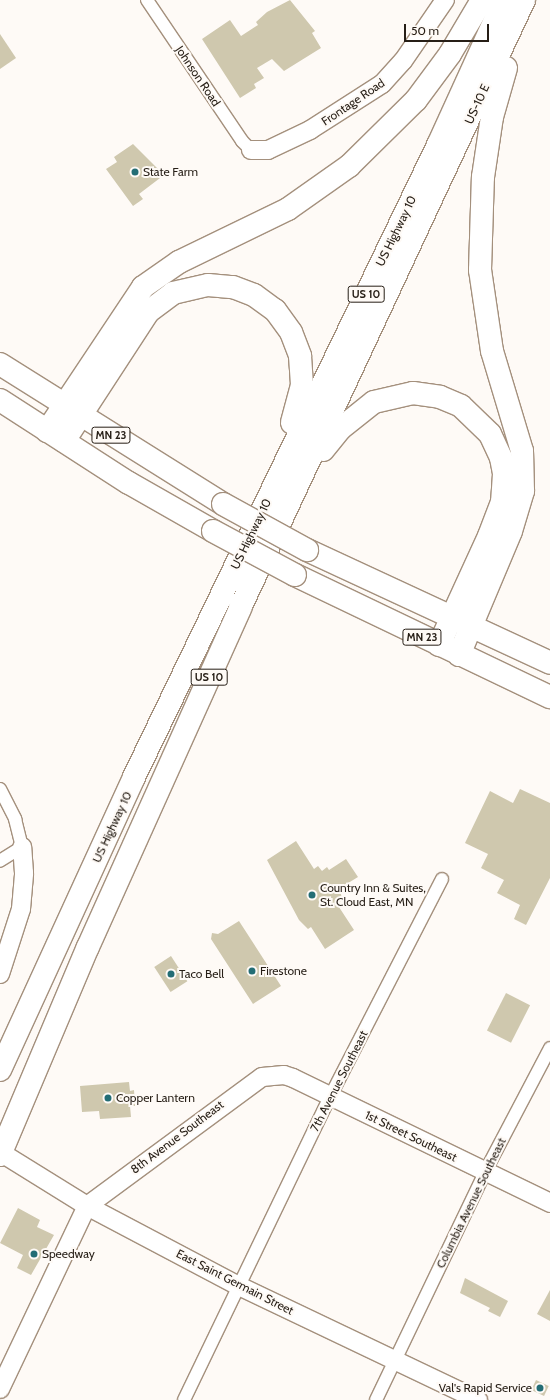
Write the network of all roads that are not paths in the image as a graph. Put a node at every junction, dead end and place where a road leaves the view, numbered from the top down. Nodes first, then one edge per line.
1 (147, 0) edge
2 (445, 0) edge
3 (482, 0) edge
4 (504, 0) edge
5 (525, 0) edge
6 (252, 150) joint
7 (428, 207) joint
8 (0, 364) edge
9 (0, 400) edge
10 (71, 410) junction
11 (56, 436) junction
12 (283, 516) junction
13 (252, 530) junction
14 (461, 622) junction
15 (439, 646) junction
16 (458, 655) junction
17 (550, 663) edge
18 (550, 697) edge
19 (0, 789) edge
20 (22, 847) junction
21 (0, 861) edge
22 (442, 879) dead end
23 (0, 974) edge
24 (550, 1048) edge
25 (0, 1070) edge
26 (271, 1075) joint
27 (330, 1097) junction
28 (0, 1153) edge
29 (485, 1172) junction
30 (550, 1203) edge
31 (87, 1206) junction
32 (239, 1286) junction
33 (396, 1360) junction
34 (0, 1389) edge
35 (184, 1400) edge
36 (376, 1400) edge
37 (478, 1400) edge

1 - 6 street, Johnson Road
2 - 6 street, Frontage Road
3 - 10 highway
4 - 13 highway, US Highway 10 / US 10
5 - 7 highway, US-10 E / US 10
5 - 14 highway
7 - 12 highway, US Highway 10 / US 10
8 - 10 highway, MN 23
9 - 11 highway, MN 23
10 - 11 highway
10 - 13 highway
10 - 14 highway, MN 23, bridge
11 - 15 highway, MN 23, bridge
12 - 14 highway
12 - 28 highway, US Highway 10 / US 10
13 - 25 highway, US Highway 10 / US 10
14 - 15 highway
14 - 16 highway
14 - 17 highway, MN 23
15 - 16 highway, MN 23
16 - 18 highway, MN 23
19 - 20 street
20 - 21 street
20 - 23 street
22 - 27 street, 7th Avenue Southeast
24 - 29 street, Columbia Avenue Southeast
26 - 27 street, 1st Street Southeast
26 - 31 street, 8th Avenue Southeast
27 - 29 street, 1st Street Southeast
27 - 32 street, 7th Avenue Southeast
28 - 31 street, East Saint Germain Street
29 - 30 street, 1st Street Southeast
29 - 33 street, Columbia Avenue Southeast
31 - 32 street, East Saint Germain Street
31 - 34 street
32 - 33 street, East Saint Germain Street
32 - 35 street, 7th Avenue Southeast
33 - 36 street, Columbia Avenue Southeast
33 - 37 street, East Saint Germain Street

